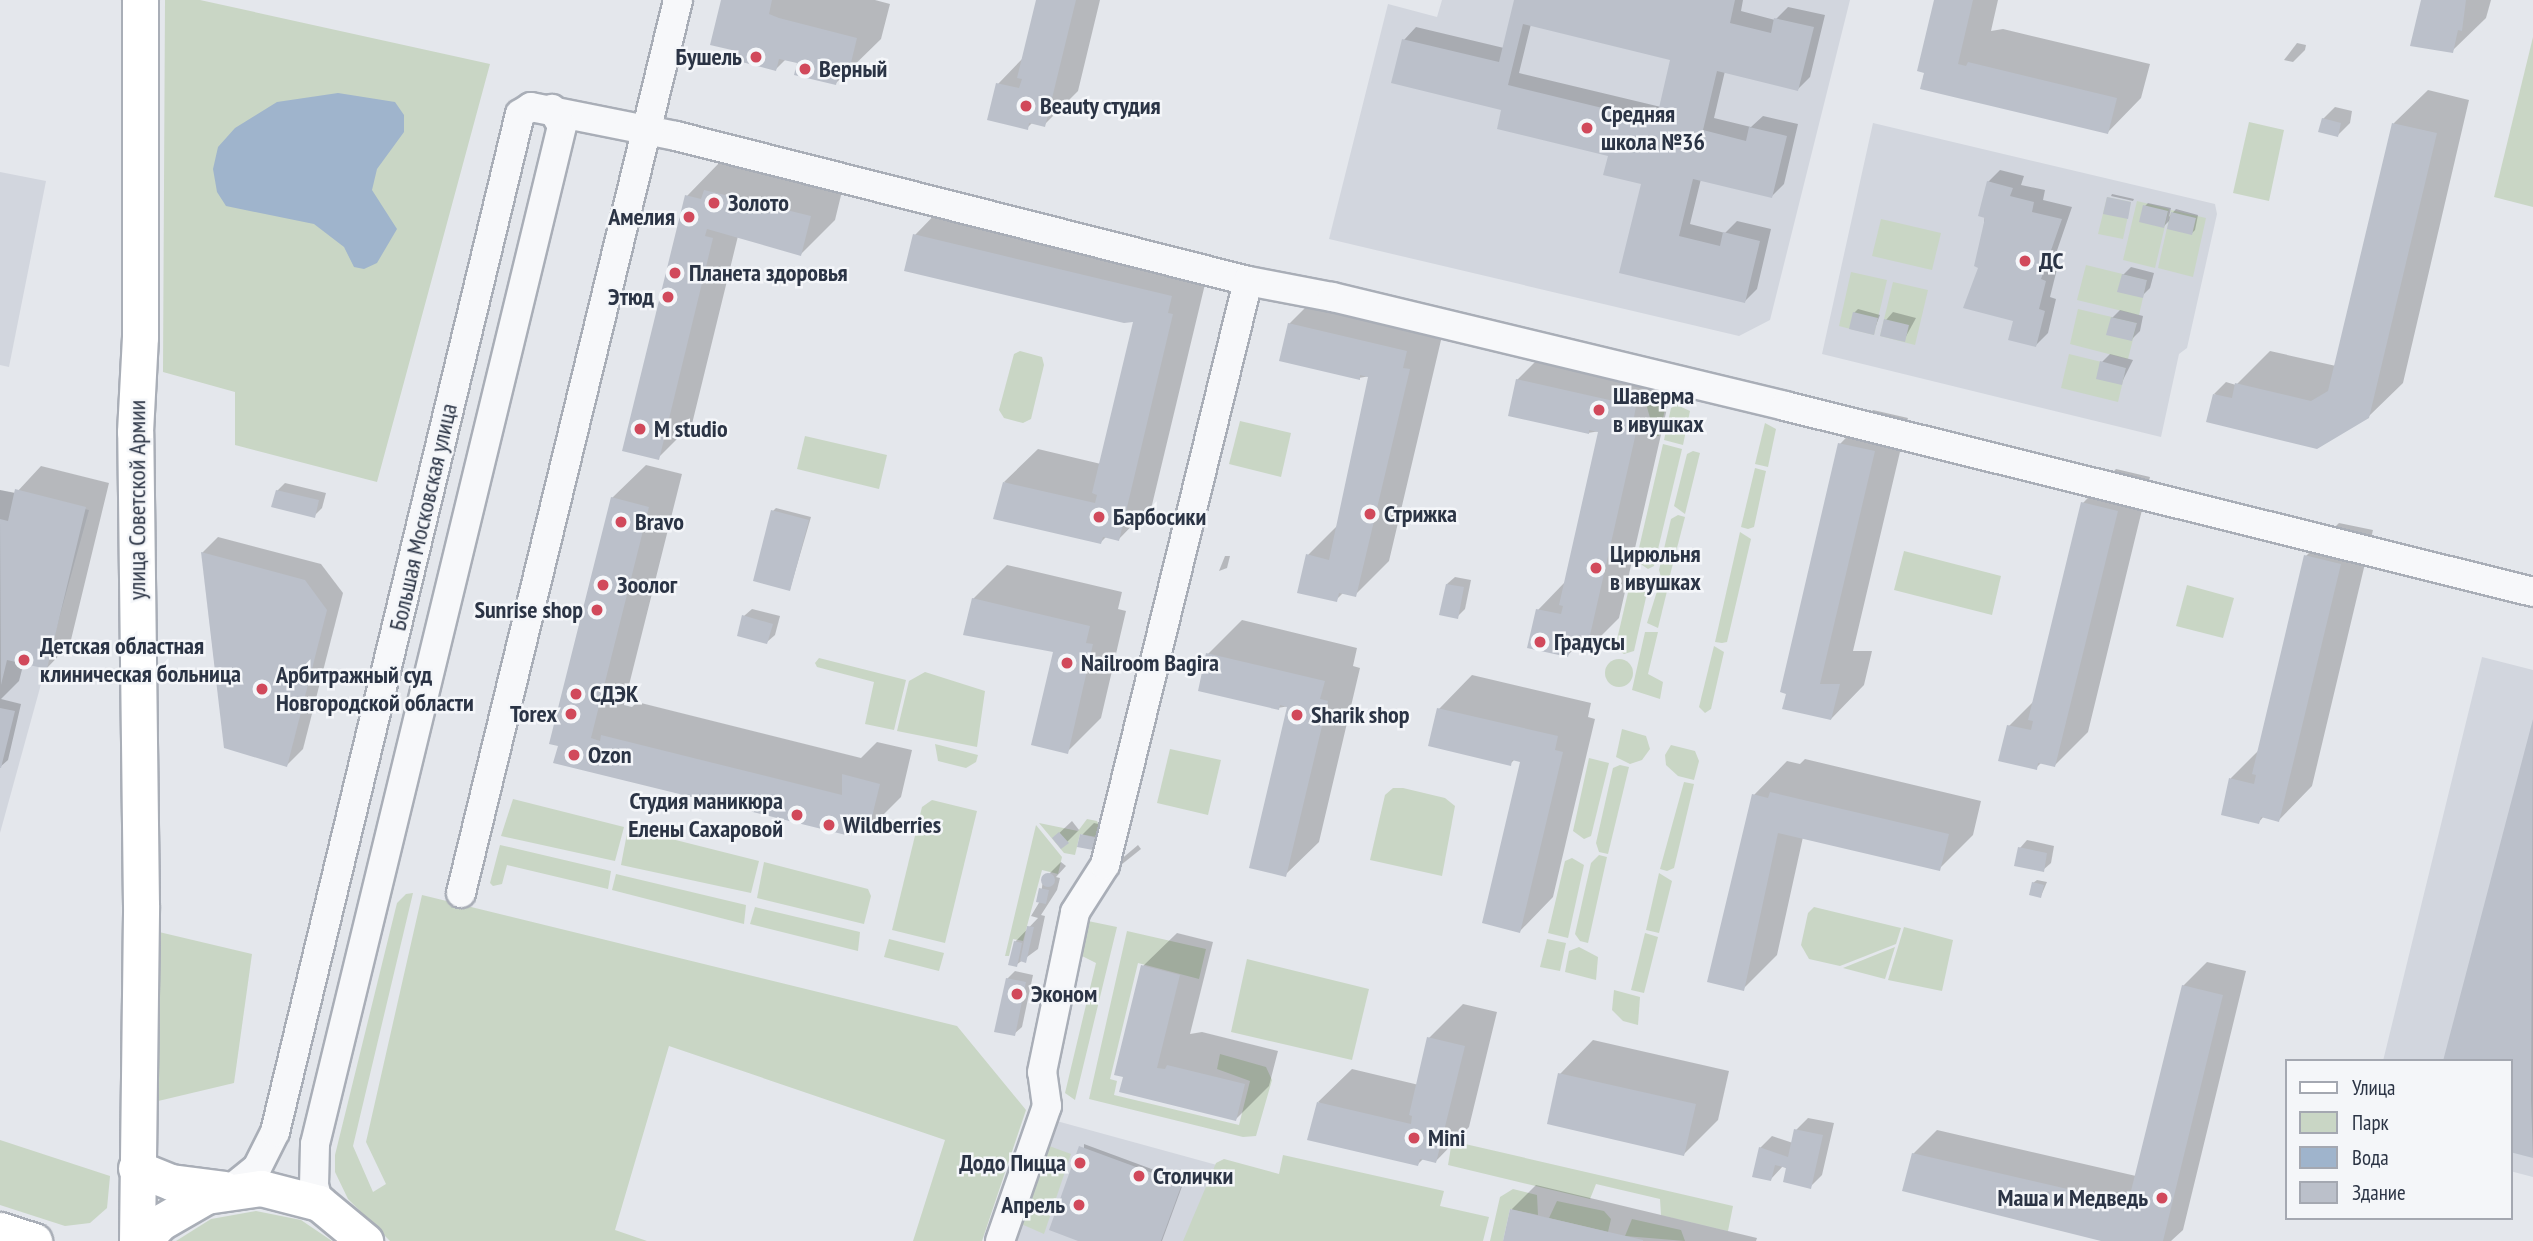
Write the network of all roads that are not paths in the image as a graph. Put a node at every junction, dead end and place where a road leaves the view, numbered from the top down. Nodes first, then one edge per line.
1 (140, 0) edge
2 (678, 0) edge
3 (557, 118) junction
4 (646, 131) junction
5 (1248, 281) junction
6 (2533, 592) edge
7 (461, 893) dead end
8 (136, 1168) junction
9 (231, 1189) junction
10 (319, 1203) junction
11 (0, 1230) edge
12 (34, 1241) edge
13 (137, 1241) edge
14 (143, 1241) edge
15 (365, 1241) edge
16 (1000, 1241) edge

1 - 8 main road, улица Советской Армии
2 - 4 street
3 - 4 street
3 - 9 street, Большая Московская улица
3 - 10 street, Большая Московская улица
4 - 5 street
4 - 7 street
5 - 6 street
5 - 16 street
8 - 9 main road
8 - 13 main road, улица Советской Армии
9 - 10 main road
9 - 14 main road
10 - 15 main road
11 - 12 main road

